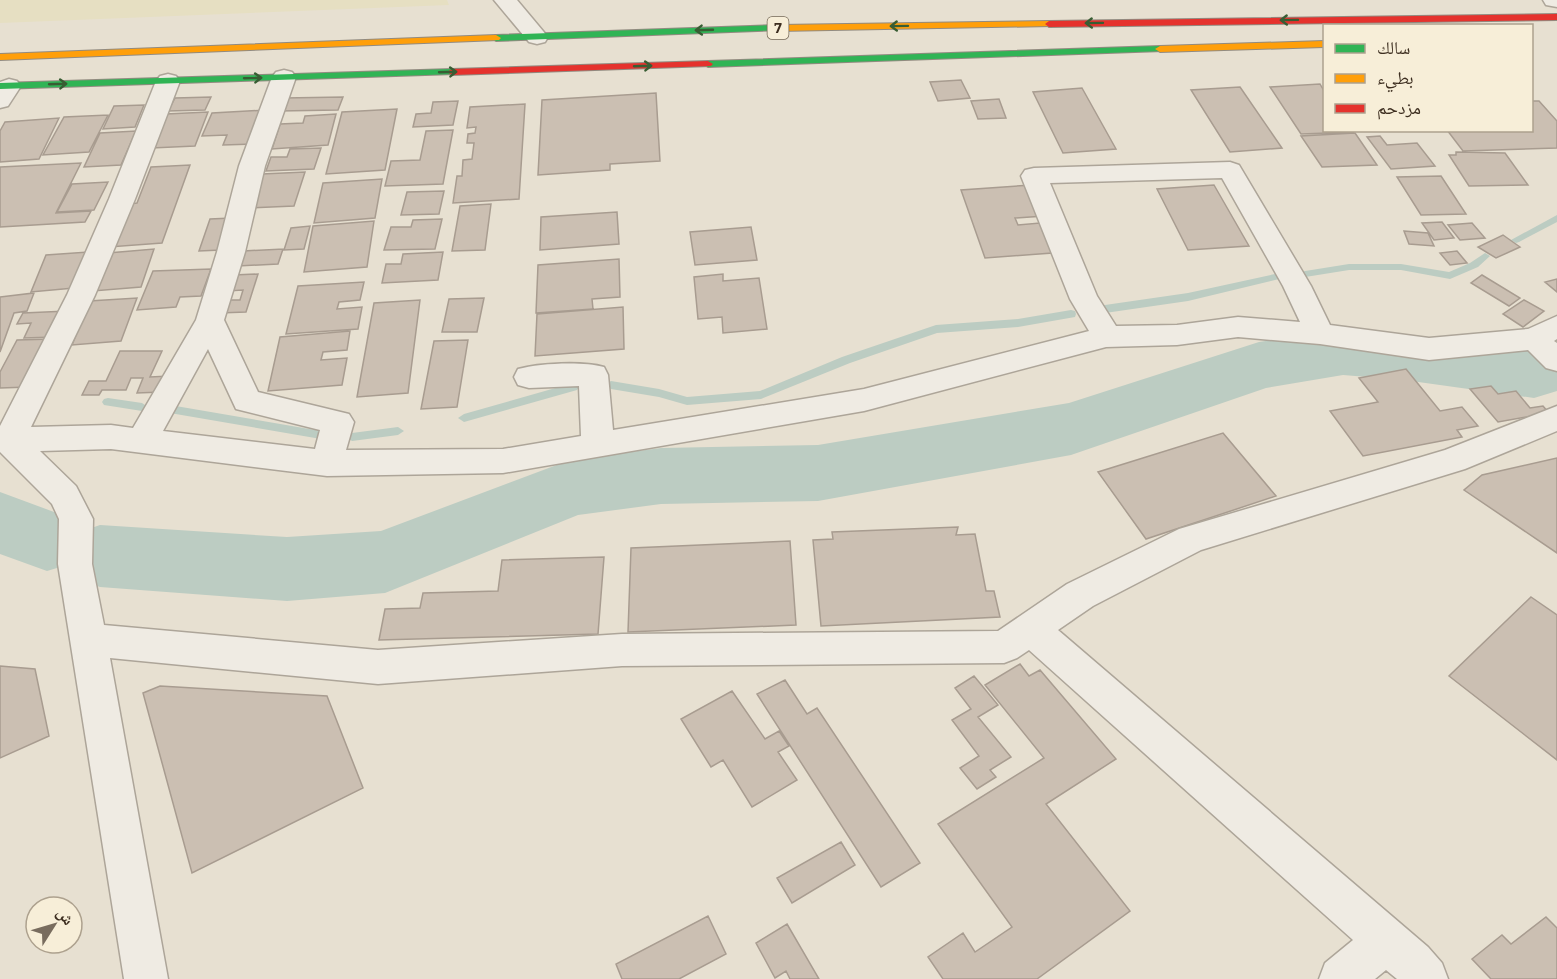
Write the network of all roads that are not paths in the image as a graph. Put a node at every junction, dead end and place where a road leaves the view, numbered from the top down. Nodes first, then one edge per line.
1 (505, 0) edge
2 (1557, 17) edge
3 (537, 37) junction
4 (1323, 44) edge
5 (0, 57) edge
6 (284, 77) junction
7 (168, 81) junction
8 (3, 91) edge
9 (1095, 318) junction
10 (210, 320) junction
11 (1546, 333) edge
12 (1320, 334) junction
13 (1557, 360) edge
14 (529, 377) dead end
15 (153, 418) junction
16 (1557, 418) edge
17 (5, 440) edge
18 (332, 443) junction
19 (598, 445) junction
20 (1031, 629) junction
21 (89, 640) junction
22 (1386, 941) junction
23 (146, 979) edge
24 (1341, 979) edge
25 (1426, 979) edge

1 - 3 street
2 -> 3 main road, 7
3 - 5 main road, 7
6 -> 4 main road, 7
7 -> 6 main road, 7
6 - 10 street
8 -> 7 main road, 7
7 - 17 street
9 - 12 street
9 - 12 street
9 - 19 street
10 - 15 street
10 - 18 street
11 - 12 street
11 - 13 street
14 - 19 street
15 - 17 street
15 - 18 street
16 - 20 street
17 - 21 street
18 - 19 street
20 - 21 street
20 - 22 street
21 - 23 street
22 - 24 street
22 - 25 street

